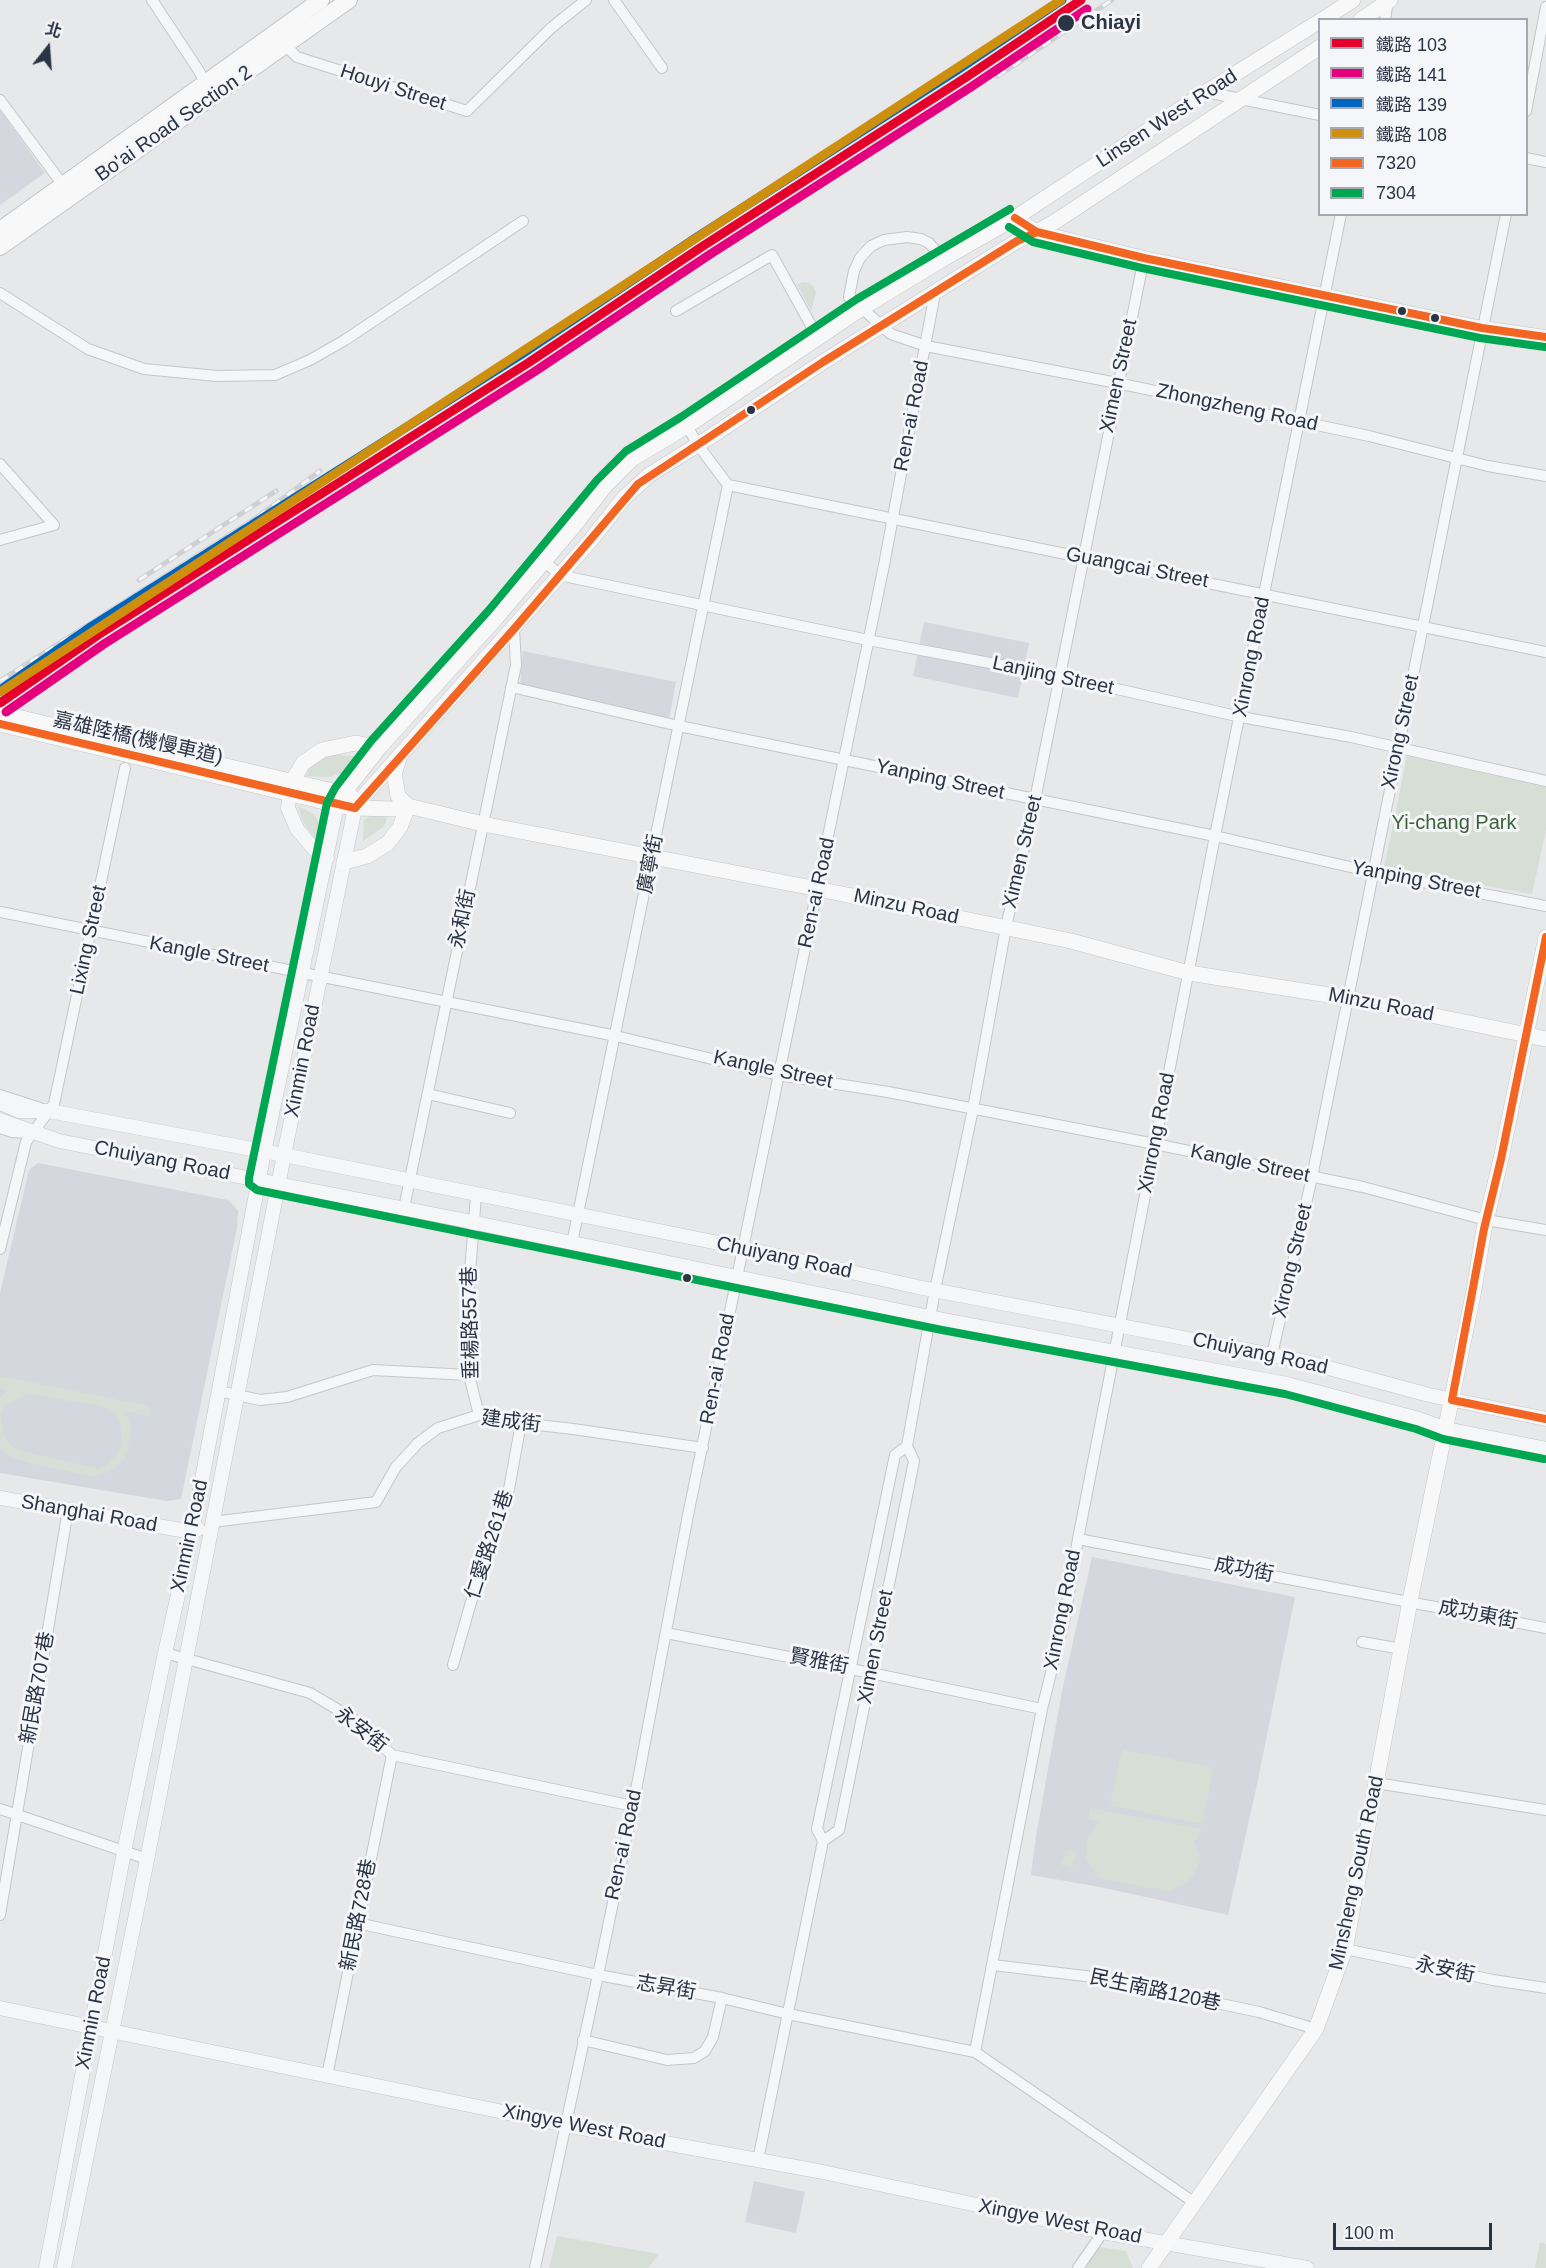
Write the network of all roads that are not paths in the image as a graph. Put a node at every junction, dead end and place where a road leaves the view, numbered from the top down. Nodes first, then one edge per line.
1 (152, 0) edge
2 (321, 0) edge
3 (349, 0) edge
4 (586, 0) edge
5 (614, 0) edge
6 (1353, 0) edge
7 (1389, 1) edge
8 (1546, 7) edge
9 (1324, 18) edge
10 (1364, 18) edge
11 (1385, 18) edge
12 (1318, 22) edge
13 (280, 40) junction
14 (1318, 48) edge
15 (662, 68) dead end
16 (205, 82) junction
17 (1206, 92) junction
18 (1242, 99) junction
19 (0, 100) edge
20 (204, 104) junction
21 (1528, 106) edge
22 (1318, 115) edge
23 (1528, 158) edge
24 (1546, 162) edge
25 (63, 185) junction
26 (1341, 216) edge
27 (1506, 216) edge
28 (1015, 218) junction
29 (523, 221) dead end
30 (0, 230) edge
31 (1037, 232) junction
32 (0, 248) edge
33 (1144, 258) junction
34 (942, 259) junction
35 (0, 293) edge
36 (935, 293) junction
37 (1323, 297) junction
38 (862, 308) junction
39 (676, 311) dead end
40 (882, 326) junction
41 (1482, 328) junction
42 (1546, 337) edge
43 (818, 338) junction
44 (926, 346) junction
45 (1117, 382) junction
46 (1299, 421) junction
47 (687, 426) junction
48 (698, 445) junction
49 (1455, 459) junction
50 (0, 464) edge
51 (1546, 476) edge
52 (728, 485) junction
53 (893, 519) junction
54 (0, 540) edge
55 (1083, 557) junction
56 (544, 561) junction
57 (559, 575) junction
58 (1264, 594) junction
59 (702, 604) junction
60 (501, 612) junction
61 (1423, 627) junction
62 (514, 629) junction
63 (868, 640) junction
64 (1546, 652) edge
65 (1059, 676) junction
66 (511, 687) junction
67 (0, 707) edge
68 (0, 713) edge
69 (1241, 717) junction
70 (0, 724) edge
71 (679, 726) junction
72 (0, 732) edge
73 (379, 748) junction
74 (1398, 749) junction
75 (399, 756) junction
76 (843, 760) junction
77 (125, 768) dead end
78 (270, 782) junction
79 (1546, 782) edge
80 (291, 786) junction
81 (340, 799) junction
82 (1035, 800) junction
83 (359, 802) junction
84 (408, 806) junction
85 (483, 824) junction
86 (1215, 836) junction
87 (327, 858) junction
88 (652, 858) junction
89 (344, 862) junction
90 (1372, 872) junction
91 (818, 889) junction
92 (1546, 906) edge
93 (0, 912) edge
94 (1006, 927) junction
95 (92, 932) junction
96 (1546, 937) edge
97 (303, 973) junction
98 (1189, 973) junction
99 (320, 977) junction
100 (1348, 998) junction
101 (447, 1002) junction
102 (1526, 1035) junction
103 (616, 1036) junction
104 (1546, 1039) edge
105 (779, 1075) junction
106 (428, 1094) junction
107 (0, 1095) edge
108 (0, 1103) edge
109 (19, 1106) junction
110 (974, 1109) junction
111 (49, 1111) junction
112 (510, 1113) dead end
113 (6, 1126) edge
114 (33, 1133) junction
115 (1155, 1144) junction
116 (264, 1152) junction
117 (284, 1155) junction
118 (1312, 1177) junction
119 (259, 1179) junction
120 (410, 1181) junction
121 (279, 1184) junction
122 (476, 1195) junction
123 (404, 1208) junction
124 (578, 1215) junction
125 (1486, 1220) junction
126 (472, 1222) junction
127 (1546, 1230) edge
128 (572, 1243) junction
129 (743, 1248) junction
130 (0, 1249) edge
131 (736, 1277) junction
132 (935, 1290) junction
133 (931, 1318) junction
134 (1119, 1324) junction
135 (1114, 1353) junction
136 (1272, 1355) junction
137 (469, 1375) junction
138 (219, 1391) junction
139 (237, 1396) junction
140 (1452, 1400) junction
141 (479, 1415) junction
142 (1546, 1419) edge
143 (521, 1424) junction
144 (1446, 1429) junction
145 (907, 1446) junction
146 (703, 1448) junction
147 (1546, 1449) edge
148 (0, 1498) edge
149 (68, 1510) junction
150 (212, 1522) junction
151 (192, 1532) junction
152 (1078, 1539) junction
153 (1410, 1601) junction
154 (1546, 1628) edge
155 (666, 1633) junction
156 (1362, 1642) dead end
157 (1402, 1649) junction
158 (165, 1653) junction
159 (186, 1658) junction
160 (453, 1665) dead end
161 (851, 1668) junction
162 (871, 1672) junction
163 (1042, 1709) junction
164 (392, 1755) junction
165 (1376, 1783) junction
166 (633, 1806) junction
167 (0, 1809) edge
168 (1546, 1810) edge
169 (17, 1814) junction
170 (823, 1841) junction
171 (124, 1852) junction
172 (147, 1859) junction
173 (0, 1915) edge
174 (357, 1923) junction
175 (1345, 1949) junction
176 (993, 1965) junction
177 (598, 1976) junction
178 (1546, 1988) edge
179 (722, 1998) junction
180 (0, 2008) edge
181 (788, 2014) junction
182 (92, 2027) junction
183 (1316, 2029) junction
184 (112, 2031) junction
185 (583, 2040) junction
186 (975, 2052) junction
187 (327, 2076) junction
188 (566, 2125) junction
189 (758, 2160) junction
190 (1195, 2203) junction
191 (1103, 2232) junction
192 (1168, 2244) junction
193 (46, 2268) edge
194 (64, 2268) edge
195 (535, 2268) edge
196 (1078, 2268) edge
197 (1149, 2268) edge
198 (1307, 2268) edge

1 - 16 street
2 - 13 main road, Bo'ai Road Section 2
3 - 13 main road, Bo'ai Road Section 2
4 - 13 street, Houyi Street
5 - 15 street
6 - 9 main road, Linsen West Road
7 - 10 main road
7 - 11 street
8 - 21 street
12 - 17 main road, Linsen West Road
13 - 16 main road, Bo'ai Road Section 2
13 - 20 main road, Bo'ai Road Section 2
14 - 18 main road, Linsen West Road
16 - 20 street
16 - 25 main road, Bo'ai Road Section 2
17 - 18 street
17 - 28 main road, Linsen West Road
18 - 22 street
18 - 31 main road, Linsen West Road
19 - 25 street
20 - 32 main road, Bo'ai Road Section 2
23 - 24 street
25 - 30 main road, Bo'ai Road Section 2
26 - 37 street, Xinrong Road
27 - 41 street, Xirong Street
28 - 31 street
28 - 34 main road, Linsen West Road
29 - 35 street
31 - 33 street
31 - 36 main road, Linsen West Road
33 - 37 street
33 - 45 street, Ximen Street
34 - 38 main road, Linsen West Road
34 - 38 street
36 - 40 main road, Linsen West Road
36 - 44 street, Ren-ai Road
37 - 41 street
37 - 46 street, Xinrong Road
38 - 40 street, Zhongzheng Road
38 - 43 main road, Linsen West Road
39 - 43 street
40 - 44 street, Zhongzheng Road
40 - 48 main road, Linsen West Road
41 - 42 street
41 - 49 street, Xirong Street
43 - 47 main road, Linsen West Road
44 - 45 street, Zhongzheng Road
44 - 53 street, Ren-ai Road
45 - 46 street, Zhongzheng Road
45 - 55 street, Ximen Street
46 - 49 street, Zhongzheng Road
46 - 58 street, Xinrong Road
47 - 48 street
47 - 56 main road, Linsen West Road
48 - 52 street
48 - 57 main road, Linsen West Road
49 - 51 street, Zhongzheng Road
49 - 61 street, Xirong Street
50 - 54 street
52 - 53 street, Guangcai Street
52 - 59 street, 廣寧街
53 - 55 street, Guangcai Street
53 - 63 street, Ren-ai Road
55 - 58 street, Guangcai Street
55 - 65 street, Ximen Street
56 - 57 street
56 - 60 main road, Linsen West Road
57 - 59 street, Lanjing Street
57 - 62 main road, Linsen West Road
58 - 61 street, Guangcai Street
58 - 69 street, Xinrong Road
59 - 63 street, Lanjing Street
59 - 71 street, 廣寧街
60 - 62 main road
60 - 73 main road, Linsen West Road
61 - 64 street, Guangcai Street
61 - 74 street, Xirong Street
62 - 66 street, 永和街
62 - 75 main road, Linsen West Road
63 - 65 street, Lanjing Street
63 - 76 street, Ren-ai Road
65 - 69 street, Lanjing Street
65 - 82 street, Ximen Street
66 - 71 street, Yanping Street
66 - 85 street, 永和街
67 - 78 street, 嘉雄陸橋(機慢車道)
68 - 78 main road
69 - 74 street, Lanjing Street
69 - 86 street, Xinrong Road
70 - 78 main road
71 - 76 street, Yanping Street
71 - 88 street, 廣寧街
72 - 78 street, 嘉雄陸橋(機慢車道)
73 - 80 main road
73 - 81 main road, Linsen West Road
74 - 79 street, Lanjing Street
74 - 90 street, Xirong Street
75 - 83 main road, Linsen West Road
75 - 84 main road
76 - 82 street, Yanping Street
76 - 91 street, Ren-ai Road
77 - 95 street, Lixing Street
78 - 80 main road, Minzu Road
80 - 81 main road, Minzu Road
80 - 87 street
81 - 83 main road, Minzu Road
81 - 87 street, Xinmin Road
82 - 86 street, Yanping Street
82 - 94 street, Ximen Street
83 - 84 main road, Minzu Road
83 - 89 street, Xinmin Road
84 - 85 main road, Minzu Road
84 - 89 main road
85 - 88 main road, Minzu Road
85 - 101 street, 永和街
86 - 90 street, Yanping Street
86 - 98 street, Xinrong Road
87 - 97 street, Xinmin Road
88 - 91 main road, Minzu Road
88 - 103 street, 廣寧街
89 - 99 street, Xinmin Road
90 - 92 street, Yanping Street
90 - 100 street, Xirong Street
91 - 94 main road, Minzu Road
91 - 105 street, Ren-ai Road
93 - 95 street, Kangle Street
94 - 98 main road, Minzu Road
94 - 110 street, Ximen Street
95 - 97 street, Kangle Street
95 - 111 street, Lixing Street
96 - 102 main road, Minsheng South Road
97 - 99 street, Kangle Street
97 - 116 street, Xinmin Road
98 - 100 main road, Minzu Road
98 - 115 street, Xinrong Road
99 - 101 street, Kangle Street
99 - 117 street, Xinmin Road
100 - 102 main road, Minzu Road
100 - 118 street, Xirong Street
101 - 103 street, Kangle Street
101 - 106 street, 永和街
102 - 104 main road, Minzu Road
102 - 125 main road, Minsheng South Road
103 - 105 street, Kangle Street
103 - 124 street, 廣寧街
105 - 110 street, Kangle Street
105 - 129 street, Ren-ai Road
106 - 112 street
106 - 120 street, 永和街
107 - 109 street
108 - 109 street
109 - 111 street, Chuiyang Road
110 - 115 street, Kangle Street
110 - 132 street, Ximen Street
111 - 114 street, Lixing Street
111 - 116 street, Chuiyang Road
113 - 114 street, Chuiyang Road
114 - 119 street, Chuiyang Road
114 - 130 street, Lixing Street
115 - 118 street, Kangle Street
115 - 134 street, Xinrong Road
116 - 117 street, Chuiyang Road
116 - 119 street, Xinmin Road
117 - 120 street, Chuiyang Road
117 - 121 street, Xinmin Road
118 - 125 street, Kangle Street
118 - 136 street, Xirong Street
119 - 121 street, Chuiyang Road
119 - 138 street, Xinmin Road
120 - 122 street, Chuiyang Road
120 - 123 street, 永和街
121 - 123 street, Chuiyang Road
121 - 139 street, Xinmin Road
122 - 124 street, Chuiyang Road
122 - 126 street, 垂楊路557巷
123 - 126 street, Chuiyang Road
124 - 128 street, 廣寧街
124 - 129 street, Chuiyang Road
125 - 127 street, Kangle Street
125 - 140 main road, Minsheng South Road
126 - 128 street, Chuiyang Road
126 - 137 street, 垂楊路557巷
128 - 131 street, Chuiyang Road
129 - 131 street, Ren-ai Road
129 - 132 street, Chuiyang Road
131 - 133 street, Chuiyang Road
131 - 146 street, Ren-ai Road
132 - 133 street, Ximen Street
132 - 134 street, Chuiyang Road
133 - 135 street, Chuiyang Road
133 - 145 street, Ximen Street
134 - 135 street, Xinrong Road
134 - 136 street, Chuiyang Road
135 - 144 street, Chuiyang Road
135 - 152 street, Xinrong Road
136 - 140 street, Chuiyang Road
137 - 139 street
137 - 141 street, 垂楊路557巷
138 - 139 street
138 - 151 street, Xinmin Road
139 - 150 street, Xinmin Road
140 - 142 street, Chuiyang Road
140 - 144 main road, Minsheng South Road
141 - 143 street, 建成街
141 - 150 street, 建成街
143 - 146 street, 建成街
143 - 160 street, 仁愛路261巷
144 - 147 street, Chuiyang Road
144 - 153 main road, Minsheng South Road
145 - 161 street, Ximen Street
145 - 162 street, Ximen Street
146 - 155 street, Ren-ai Road
148 - 149 street, Shanghai Road
149 - 151 street, Shanghai Road
149 - 169 street, 新民路707巷
150 - 151 street
150 - 159 street, Xinmin Road
151 - 158 street, Xinmin Road
152 - 153 street, 成功街
152 - 163 street, Xinrong Road
153 - 154 street, 成功東街
153 - 157 main road, Minsheng South Road
155 - 161 street, 賢雅街
155 - 166 street, Ren-ai Road
156 - 157 street
157 - 165 main road, Minsheng South Road
158 - 159 street, 永安街
158 - 171 street, Xinmin Road
159 - 164 street, 永安街
159 - 172 street, Xinmin Road
161 - 162 street, 賢雅街
161 - 170 street, Ximen Street
162 - 163 street, 賢雅街
162 - 170 street, Ximen Street
163 - 176 street, Xinrong Road
164 - 166 street, 永安街
164 - 174 street, 新民路728巷
165 - 168 street
165 - 175 main road, Minsheng South Road
166 - 177 street, Ren-ai Road
167 - 169 street
169 - 171 street
169 - 173 street, 新民路707巷
170 - 181 street, Ximen Street
171 - 172 street
171 - 182 street, Xinmin Road
172 - 184 street, Xinmin Road
174 - 177 street, 志昇街
174 - 187 street, 新民路728巷
175 - 178 street, 永安街
175 - 183 main road, Minsheng South Road
176 - 183 street, 民生南路120巷
176 - 186 street, Xinrong Road
177 - 179 street, 志昇街
177 - 185 street, Ren-ai Road
179 - 181 street, 志昇街
179 - 185 street
180 - 182 street, Xingye West Road
181 - 186 street, 志昇街
181 - 189 street, Ximen Street
182 - 184 street, Xingye West Road
182 - 193 street, Xinmin Road
183 - 190 main road, Minsheng South Road
184 - 187 street, Xingye West Road
184 - 194 street, Xinmin Road
185 - 188 street, Ren-ai Road
186 - 190 street
187 - 188 street, Xingye West Road
188 - 189 street, Xingye West Road
188 - 195 street, Ren-ai Road
189 - 191 street, Xingye West Road
190 - 192 main road, Minsheng South Road
191 - 192 street, Xingye West Road
191 - 196 street
192 - 197 main road, Minsheng South Road
192 - 198 street, Xingye West Road

